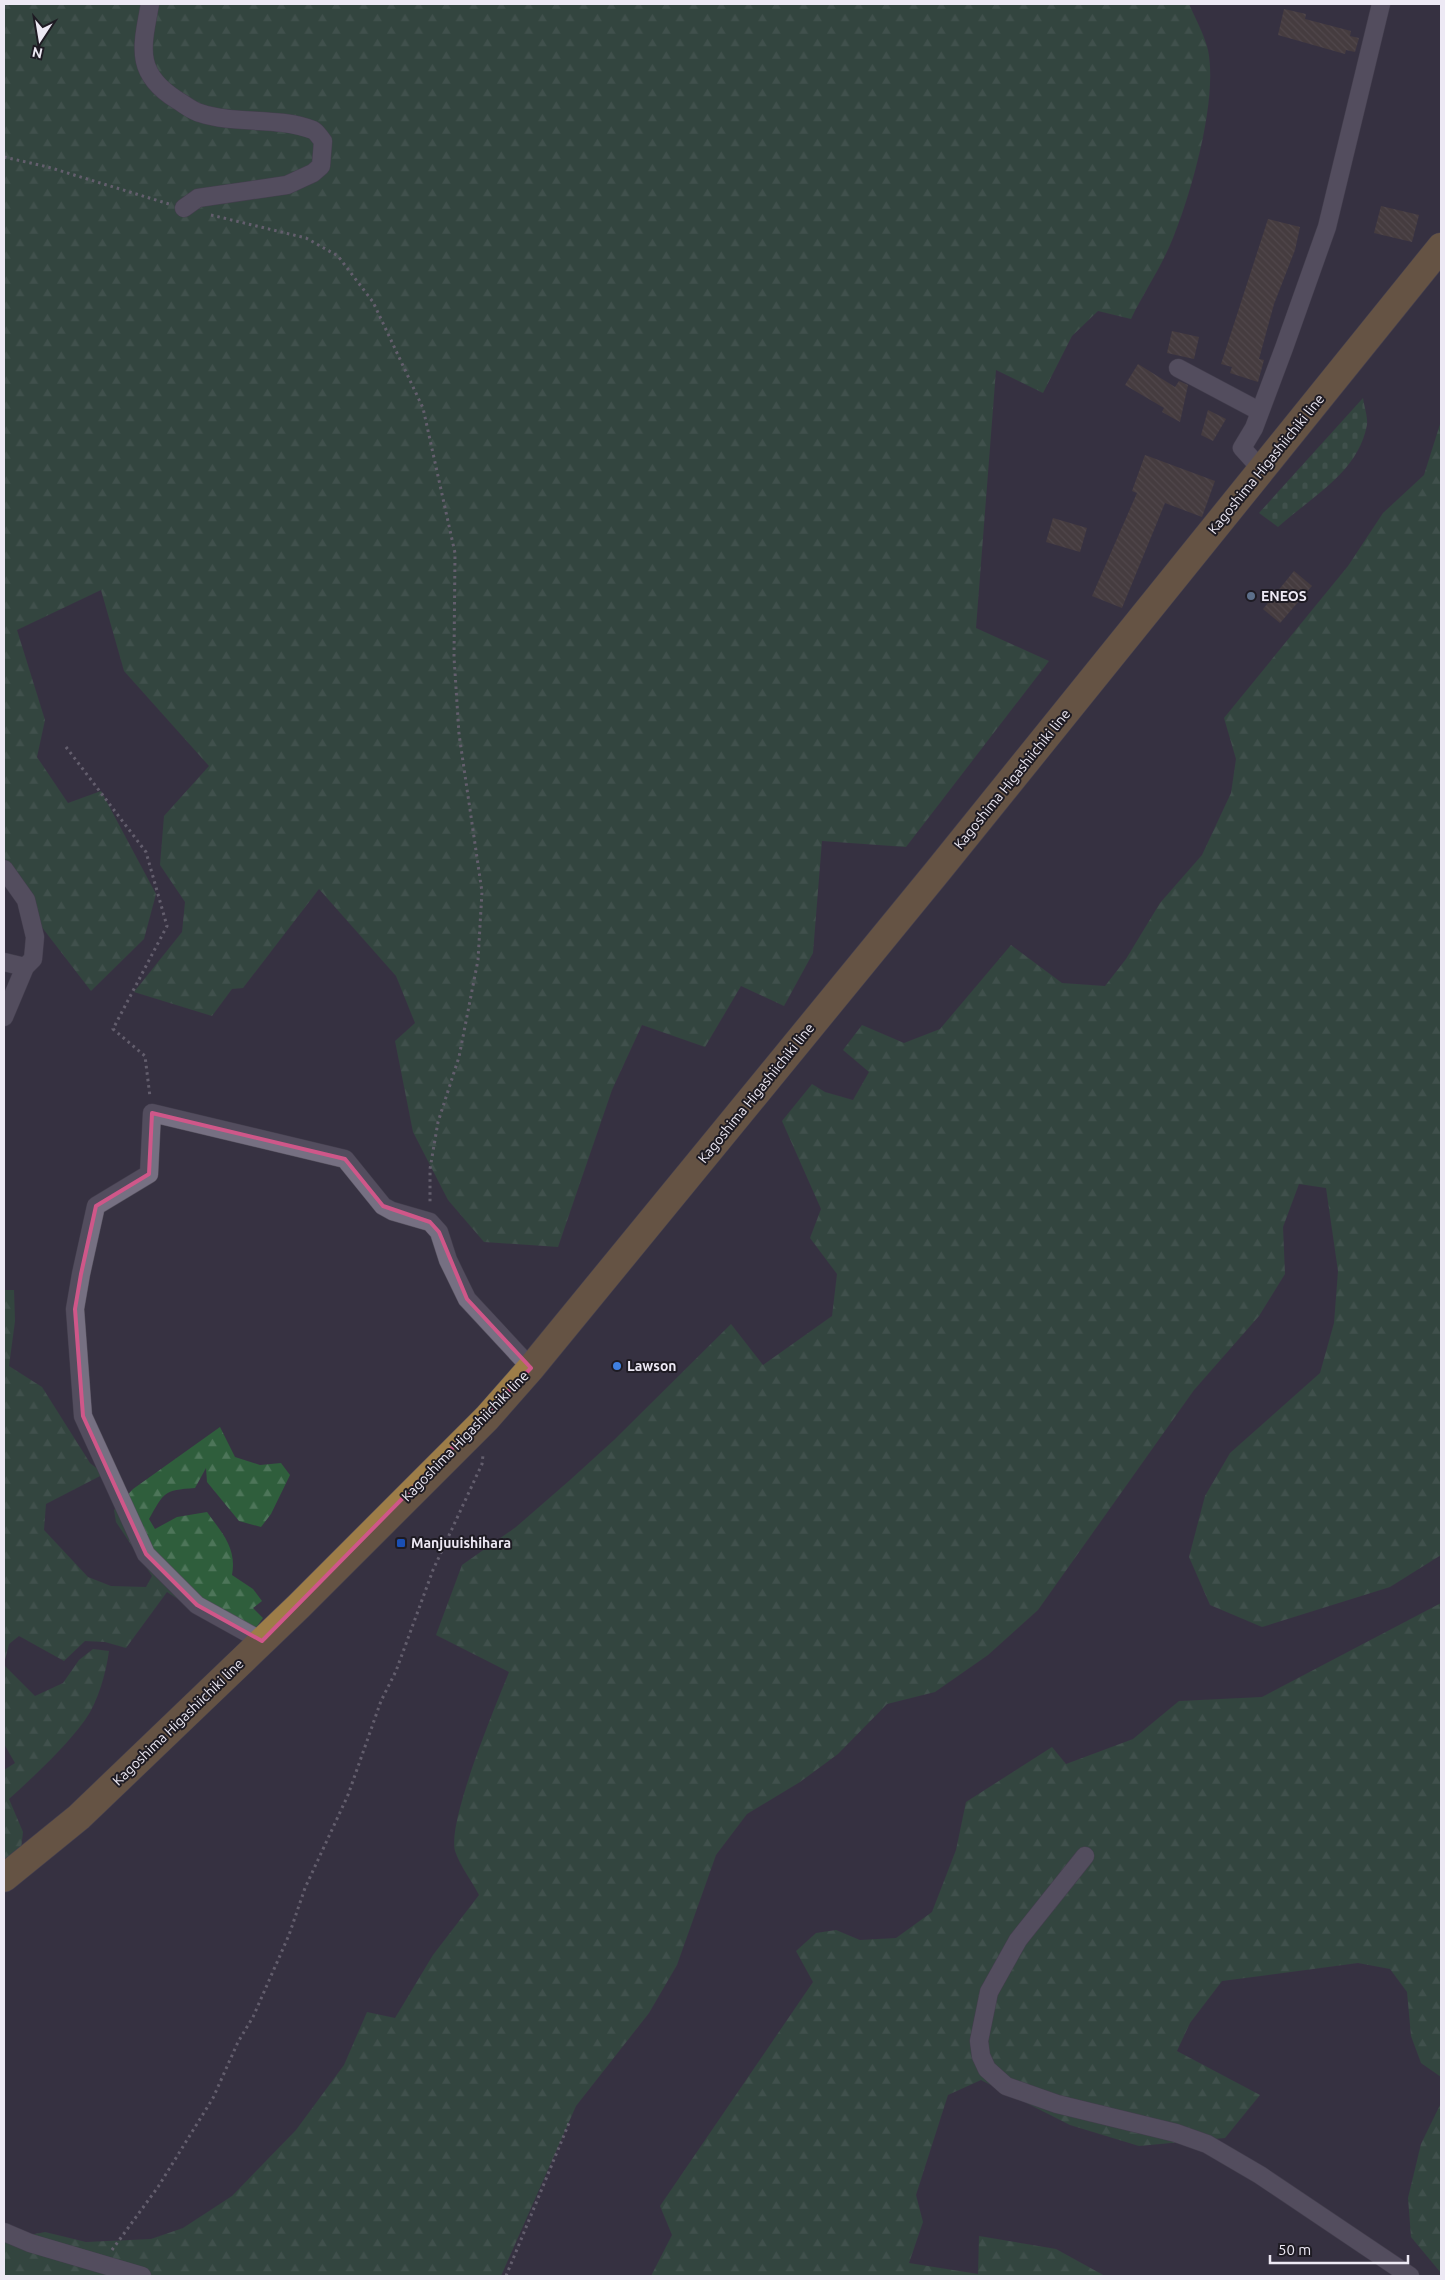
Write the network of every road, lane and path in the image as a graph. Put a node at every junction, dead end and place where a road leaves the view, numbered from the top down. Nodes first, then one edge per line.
1 (150, 4) edge
2 (1381, 4) edge
3 (4, 157) edge
4 (184, 208) junction
5 (1441, 246) edge
6 (1178, 368) dead end
7 (1259, 411) junction
8 (1261, 469) junction
9 (66, 747) dead end
10 (4, 869) edge
11 (4, 962) edge
12 (25, 967) junction
13 (4, 1017) edge
14 (152, 1113) junction
15 (430, 1222) junction
16 (530, 1368) junction
17 (487, 1418) junction
18 (262, 1641) junction
19 (1085, 1856) dead end
20 (4, 1878) edge
21 (569, 2123) dead end
22 (4, 2232) edge
23 (102, 2263) junction
24 (142, 2276) edge
25 (506, 2276) edge
26 (1410, 2276) edge

1 - 4 street
2 - 7 street
3 - 4 path
4 - 15 path
5 - 8 main road, Kagoshima Higashiichiki line
6 - 7 street
7 - 8 street
8 - 16 main road, Kagoshima Higashiichiki line
9 - 14 path
10 - 12 street
11 - 12 street
12 - 13 street
14 - 15 street
14 - 18 street
15 - 16 street
16 - 17 main road, Kagoshima Higashiichiki line
17 - 18 main road, Kagoshima Higashiichiki line
17 - 23 path
18 - 20 main road, Kagoshima Higashiichiki line
19 - 26 street
21 - 25 path
22 - 23 street
23 - 24 street

